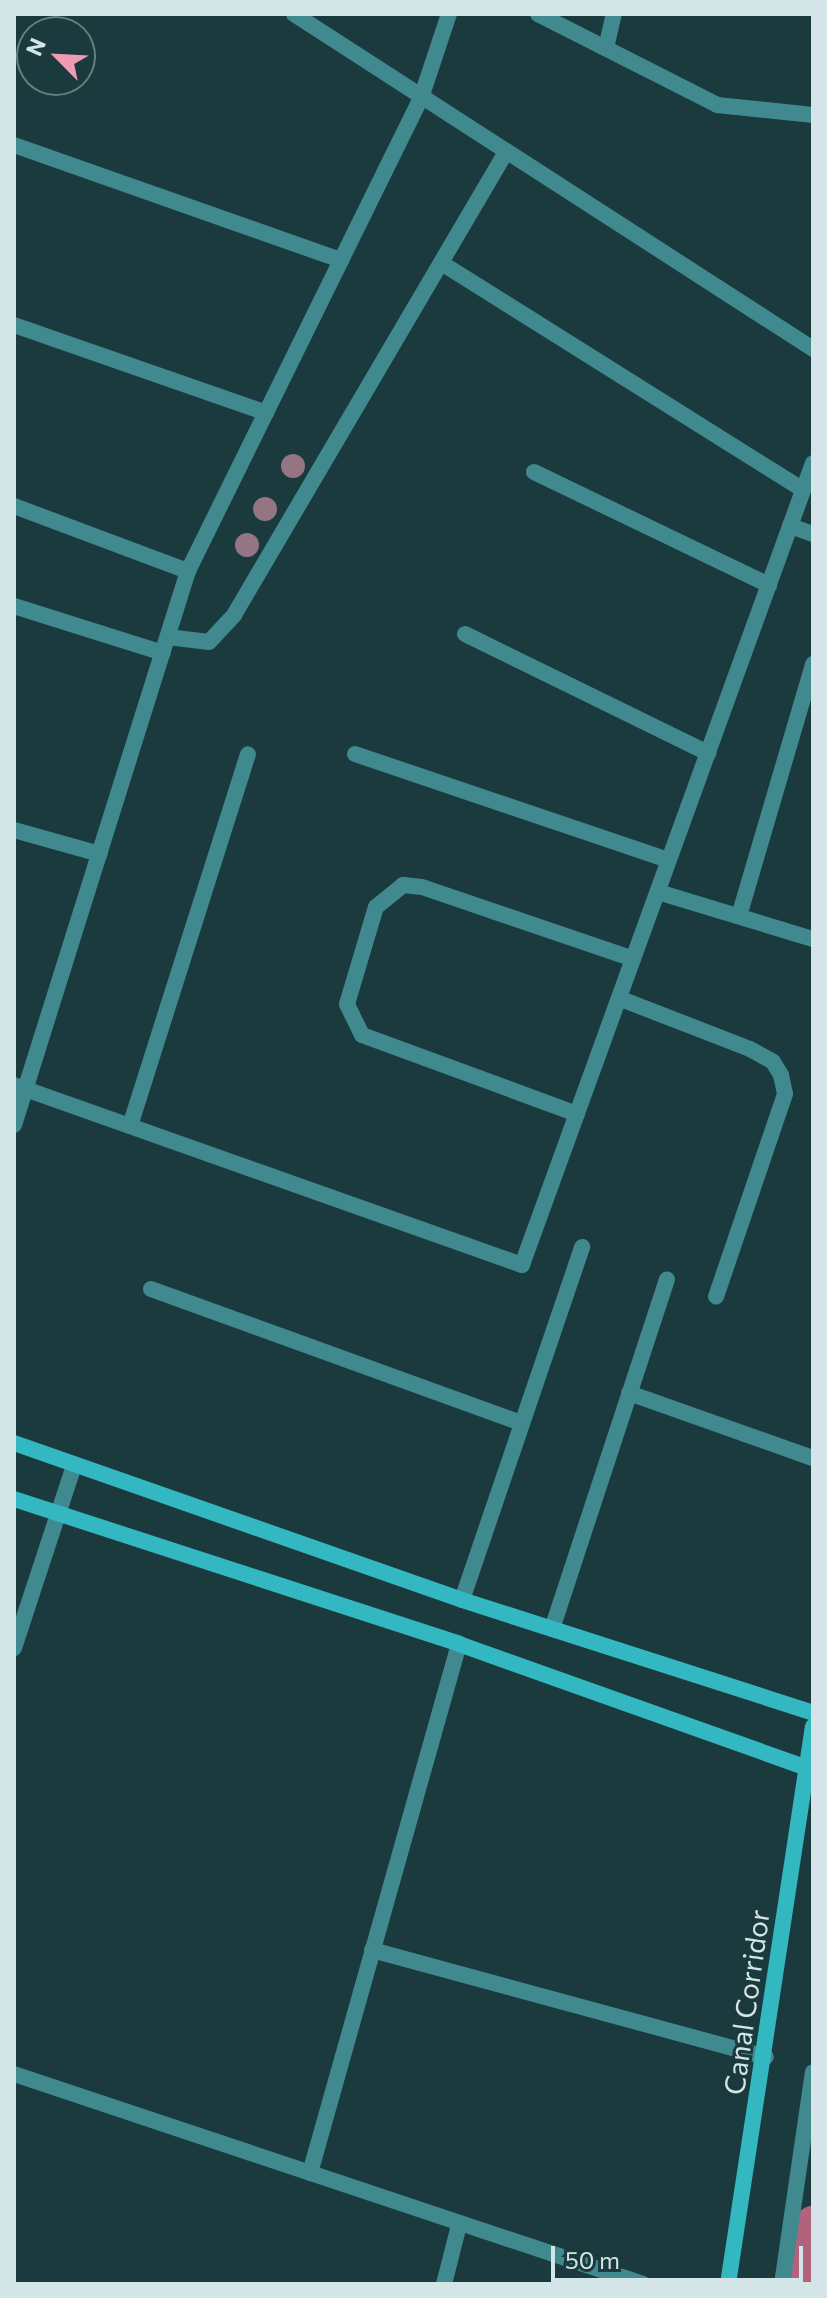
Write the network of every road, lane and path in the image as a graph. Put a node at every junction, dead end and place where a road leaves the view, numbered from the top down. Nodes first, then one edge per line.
1 (294, 14) edge
2 (449, 14) edge
3 (538, 14) edge
4 (614, 14) edge
5 (606, 48) junction
6 (421, 98) junction
7 (813, 115) edge
8 (14, 145) edge
9 (506, 152) junction
10 (341, 260) junction
11 (443, 264) junction
12 (14, 325) edge
13 (813, 349) edge
14 (266, 413) junction
15 (813, 463) edge
16 (534, 472) dead end
17 (803, 490) junction
18 (14, 506) edge
19 (790, 526) junction
20 (813, 534) edge
21 (188, 571) junction
22 (769, 585) junction
23 (14, 606) edge
24 (465, 634) dead end
25 (168, 637) junction
26 (163, 653) junction
27 (813, 664) edge
28 (708, 753) junction
29 (248, 754) dead end
30 (355, 754) dead end
31 (14, 830) edge
32 (100, 854) junction
33 (669, 860) junction
34 (658, 892) junction
35 (739, 916) junction
36 (813, 939) edge
37 (633, 959) junction
38 (621, 999) junction
39 (21, 1087) edge
40 (577, 1114) junction
41 (14, 1125) edge
42 (130, 1126) junction
43 (582, 1247) dead end
44 (667, 1279) dead end
45 (151, 1289) dead end
46 (716, 1297) dead end
47 (629, 1393) junction
48 (522, 1423) junction
49 (14, 1443) edge
50 (813, 1458) edge
51 (74, 1465) junction
52 (14, 1499) edge
53 (59, 1517) junction
54 (462, 1600) junction
55 (552, 1629) junction
56 (459, 1644) junction
57 (14, 1648) edge
58 (813, 1713) edge
59 (813, 1726) edge
60 (809, 1768) edge
61 (372, 1950) junction
62 (766, 2057) junction
63 (813, 2072) edge
64 (14, 2074) edge
65 (310, 2173) junction
66 (459, 2225) junction
67 (444, 2284) edge
68 (643, 2284) edge
69 (728, 2284) edge
70 (782, 2284) edge

1 - 6 street
2 - 6 street
3 - 5 street
4 - 5 street
5 - 7 street
6 - 9 street
6 - 10 street
8 - 10 street
9 - 11 street
9 - 13 street
10 - 14 street
11 - 17 street
11 - 25 street
12 - 14 street
14 - 21 street
15 - 17 street
16 - 22 street
17 - 19 street
18 - 21 street
19 - 20 street
19 - 22 street
21 - 25 street
22 - 28 street
23 - 26 street
24 - 28 street
25 - 26 street
26 - 32 street
27 - 35 street
28 - 33 street
29 - 42 street
30 - 33 street
31 - 32 street
32 - 39 street
33 - 34 street
34 - 35 street
34 - 37 street
35 - 36 street
37 - 38 street
37 - 40 street
38 - 40 street
38 - 46 street
39 - 41 street
39 - 42 street
40 - 42 street
43 - 48 street
44 - 47 street
45 - 48 street
47 - 50 street
47 - 55 street
48 - 54 street
49 - 51 street
51 - 53 street
51 - 54 street
52 - 53 street
53 - 56 street
53 - 57 street
54 - 55 street
55 - 58 street
56 - 60 street
56 - 61 street
59 - 60 street, Canal Corridor
60 - 62 street, Canal Corridor
61 - 62 street
61 - 65 street
62 - 69 street, Canal Corridor
63 - 70 street
64 - 65 street
65 - 66 street
66 - 67 street
66 - 68 street

